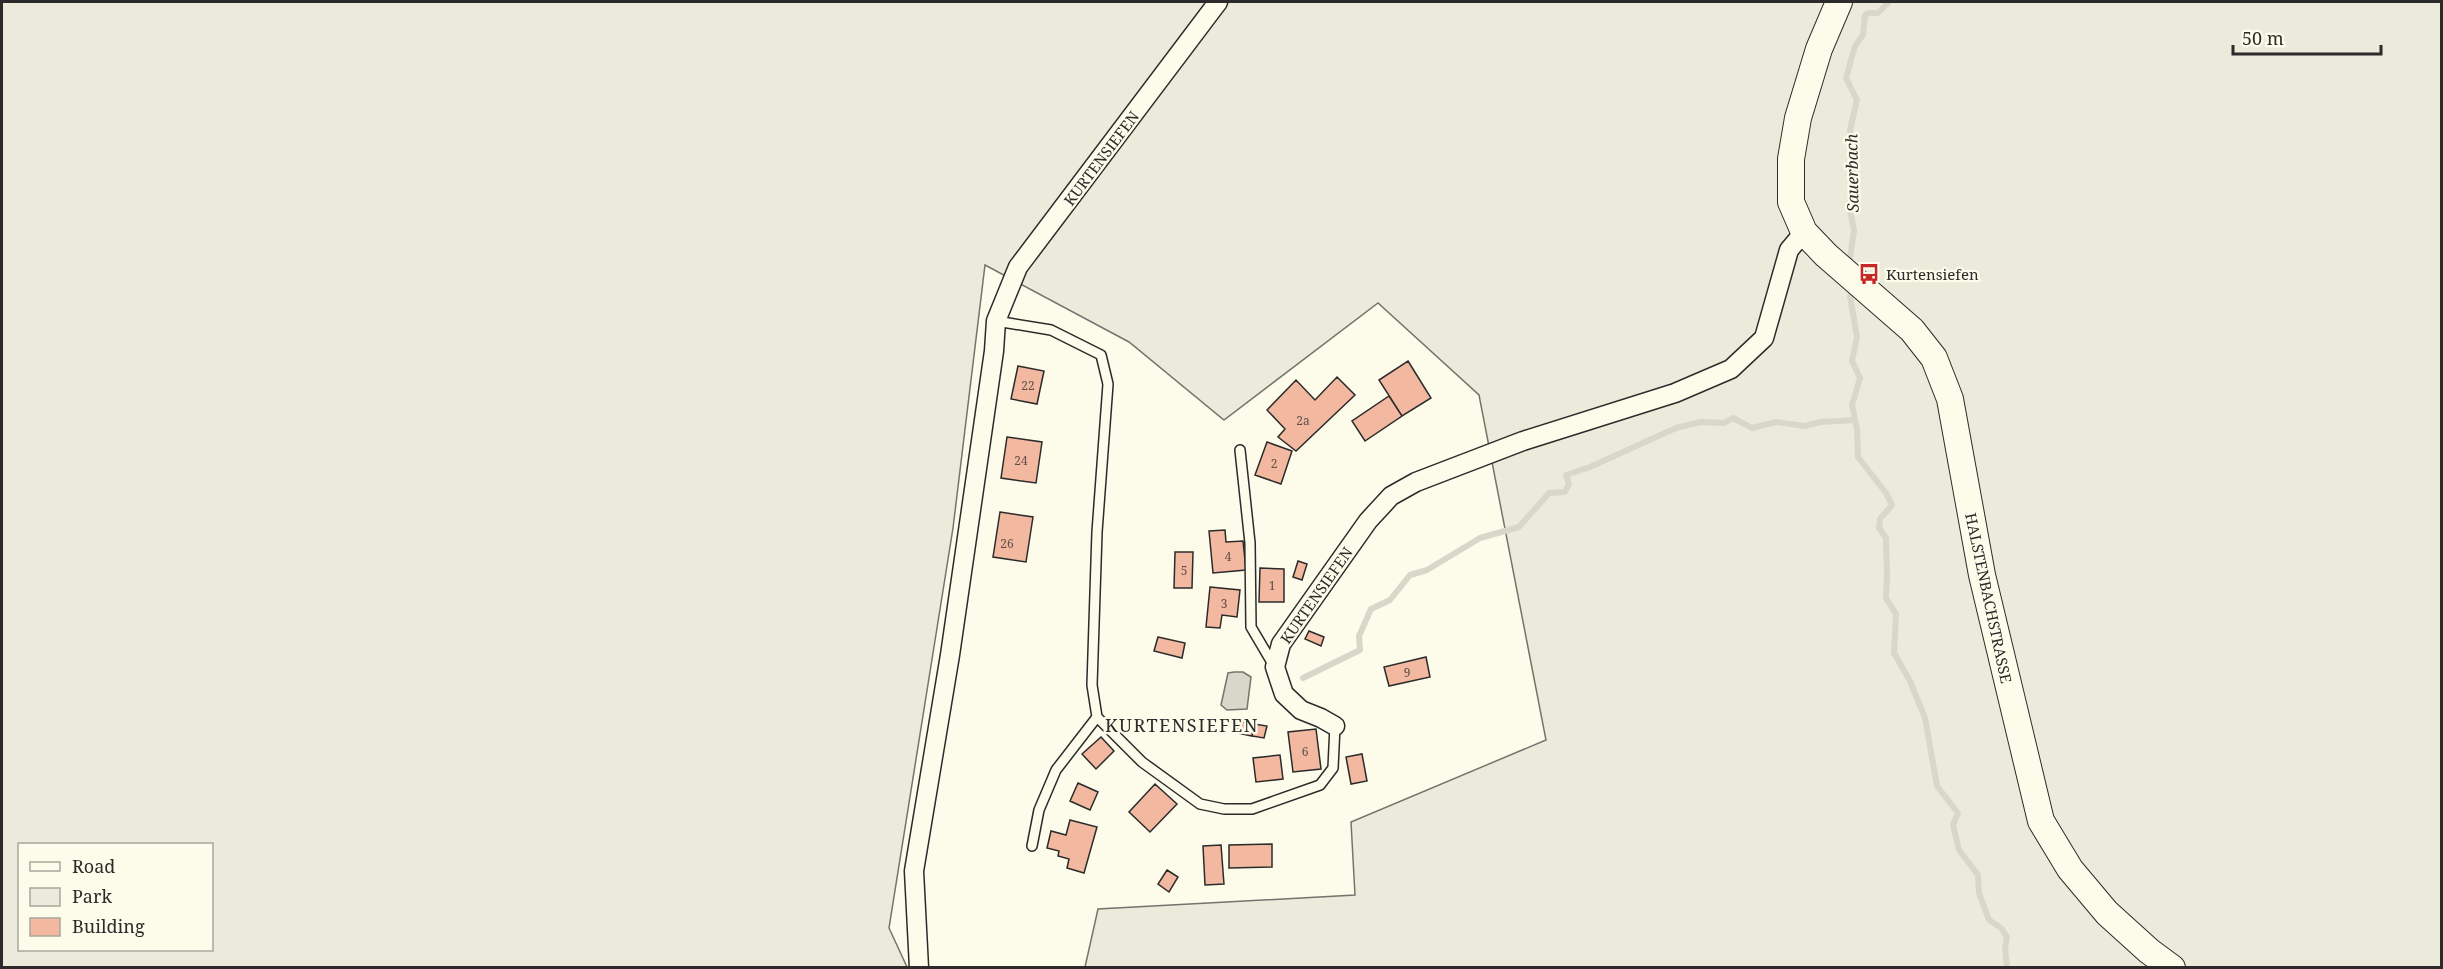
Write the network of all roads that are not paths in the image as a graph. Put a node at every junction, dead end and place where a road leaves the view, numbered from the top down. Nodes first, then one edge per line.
1 (1218, 2) edge
2 (1839, 2) edge
3 (1804, 232) junction
4 (996, 321) junction
5 (1240, 450) dead end
6 (1275, 667) junction
7 (1097, 717) junction
8 (1335, 726) joint
9 (1032, 846) dead end
10 (919, 968) edge
11 (2172, 968) edge

1 - 4 street, KURTENSIEFEN
2 - 3 street
3 - 6 street, KURTENSIEFEN
3 - 11 street, HALSTENBACHSTRASSE
4 - 7 lane
4 - 10 street, KURTENSIEFEN
5 - 6 lane
6 - 8 street
7 - 8 lane
7 - 9 lane

